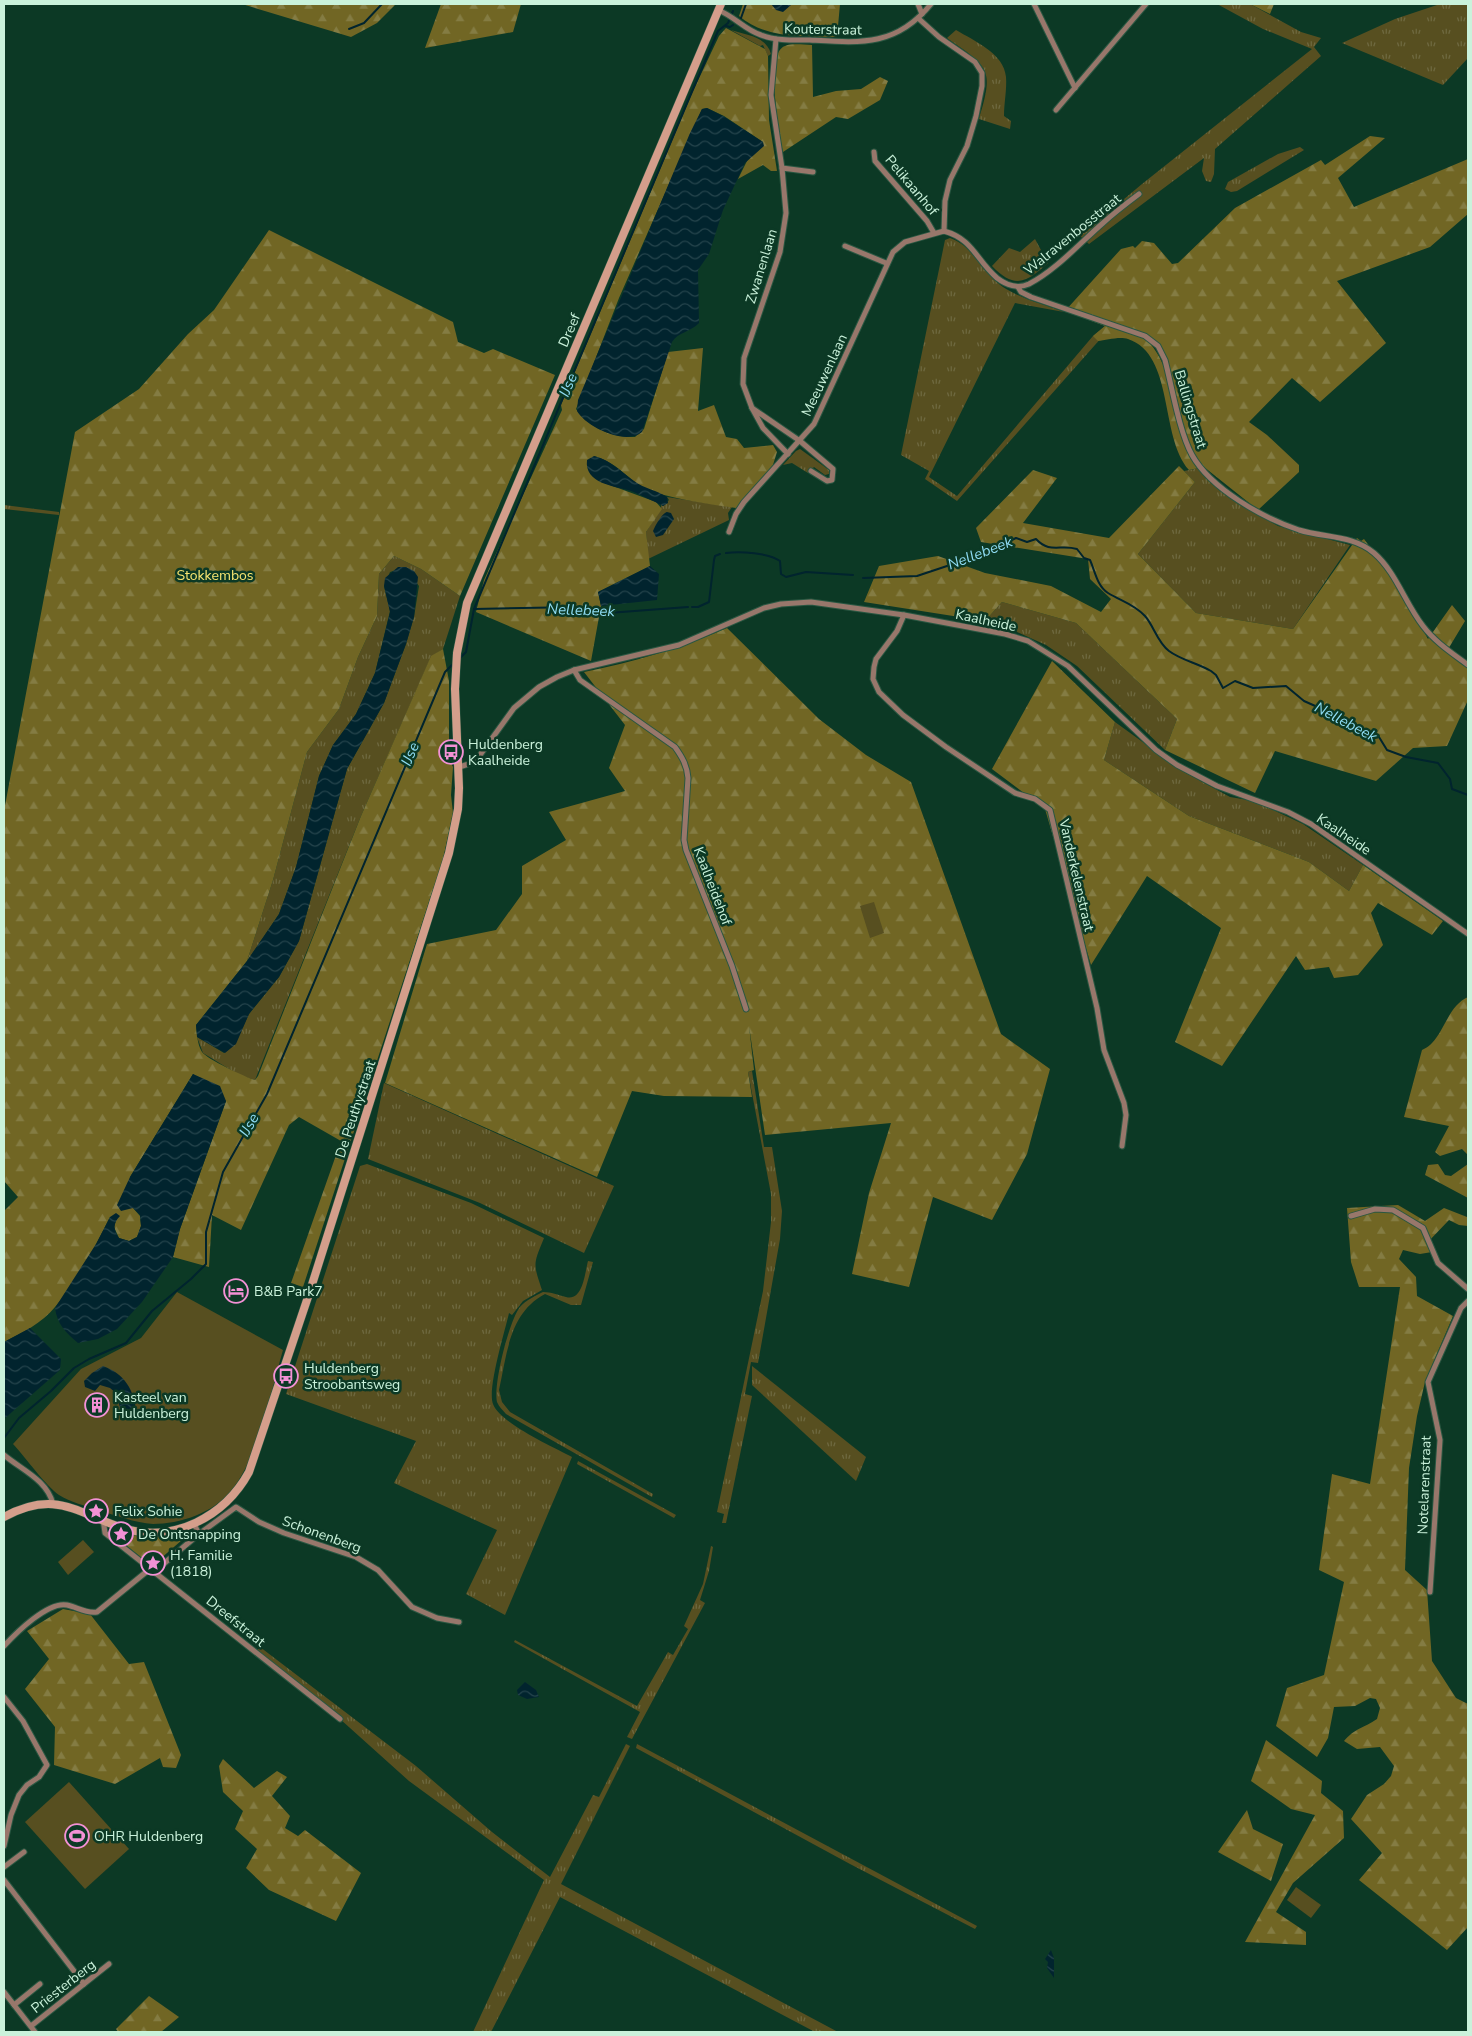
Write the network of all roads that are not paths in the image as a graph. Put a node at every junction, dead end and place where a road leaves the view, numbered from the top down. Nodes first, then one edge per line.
1 (918, 4) edge
2 (924, 4) edge
3 (931, 4) edge
4 (1034, 4) edge
5 (1146, 4) edge
6 (720, 7) edge
7 (922, 14) junction
8 (776, 39) junction
9 (1075, 88) junction
10 (1056, 110) dead end
11 (874, 152) dead end
12 (782, 168) junction
13 (813, 172) dead end
14 (1139, 194) dead end
15 (944, 231) junction
16 (934, 233) junction
17 (844, 246) dead end
18 (886, 263) junction
19 (1018, 287) junction
20 (752, 408) junction
21 (800, 441) junction
22 (788, 454) junction
23 (811, 471) dead end
24 (729, 532) dead end
25 (904, 615) junction
26 (1468, 665) edge
27 (456, 670) joint
28 (574, 670) junction
29 (459, 767) junction
30 (1468, 934) edge
31 (746, 1009) dead end
32 (1122, 1146) dead end
33 (1351, 1216) dead end
34 (1468, 1289) edge
35 (1468, 1301) edge
36 (4, 1455) edge
37 (53, 1504) junction
38 (4, 1517) edge
39 (103, 1519) junction
40 (194, 1524) junction
41 (199, 1534) junction
42 (153, 1569) junction
43 (1430, 1592) dead end
44 (459, 1622) dead end
45 (4, 1646) edge
46 (4, 1697) edge
47 (340, 1719) dead end
48 (4, 1846) edge
49 (24, 1852) dead end
50 (4, 1867) edge
51 (4, 1880) edge
52 (109, 1964) dead end
53 (40, 1984) dead end
54 (84, 1984) junction
55 (4, 1992) edge
56 (14, 2005) junction
57 (31, 2026) junction
58 (35, 2032) edge

1 - 7 street
2 - 7 street
3 - 7 street, Kouterstraat
4 - 9 street
5 - 9 street
6 - 8 street, Kouterstraat
6 - 27 main road, Dreef
7 - 8 street, Kouterstraat
7 - 15 street
8 - 12 street, Zwanenlaan
9 - 10 street
11 - 16 street, Pelikaanhof
12 - 13 street
12 - 20 street, Zwanenlaan
14 - 19 street, Walravenbosstraat
15 - 16 street, Meeuwenlaan
15 - 19 street, Ballingstraat
16 - 18 street, Meeuwenlaan
17 - 18 street
18 - 21 street, Meeuwenlaan
19 - 26 street, Ballingstraat
20 - 21 street
20 - 22 street, Zwanenlaan
21 - 22 street, Meeuwenlaan
21 - 23 street
22 - 24 street, Meeuwenlaan
25 - 28 street, Kaalheide
25 - 30 street, Kaalheide
25 - 32 street, Vanderkelenstraat
27 - 29 main road, De Peuthystraat
28 - 29 street, Kaalheide
28 - 31 street, Kaalheidehof
29 - 40 main road, De Peuthystraat
33 - 34 street
35 - 43 street, Notelarenstraat
36 - 37 street
37 - 38 main road, De Peuthystraat
37 - 39 main road, De Peuthystraat
39 - 40 main road, De Peuthystraat
39 - 42 street, Dreefstraat
40 - 41 street
41 - 42 street
41 - 44 street, Schonenberg
42 - 45 street
42 - 47 street, Dreefstraat
46 - 48 street
49 - 50 street
51 - 54 street
52 - 54 street, Priesterberg
53 - 56 street
54 - 57 street, Priesterberg
55 - 56 street
56 - 57 street
57 - 58 street

